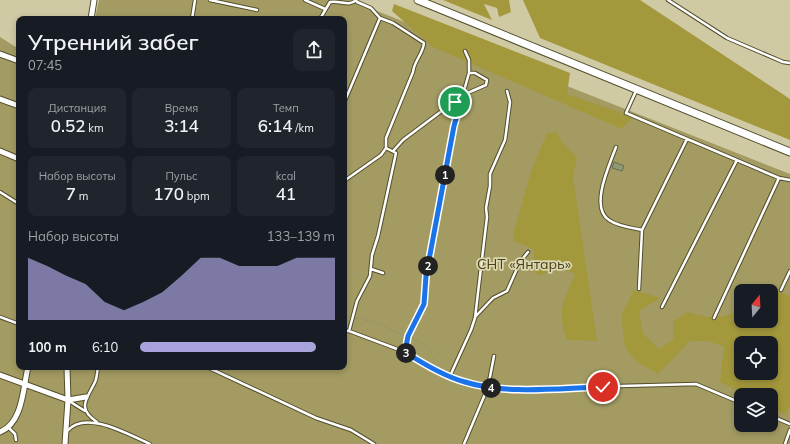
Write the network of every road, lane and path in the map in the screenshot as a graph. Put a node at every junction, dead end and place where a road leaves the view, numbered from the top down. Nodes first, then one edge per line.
1 (94, 0) edge
2 (195, 0) edge
3 (210, 0) edge
4 (305, 0) edge
5 (356, 0) edge
6 (418, 0) edge
7 (668, 0) edge
8 (325, 9) junction
9 (257, 10) dead end
10 (91, 16) edge
11 (192, 16) edge
12 (322, 16) edge
13 (380, 18) junction
14 (465, 51) dead end
15 (0, 54) edge
16 (16, 60) edge
17 (790, 63) edge
18 (469, 73) junction
19 (637, 89) junction
20 (507, 91) dead end
21 (463, 95) junction
22 (347, 96) edge
23 (0, 99) edge
24 (16, 103) edge
25 (687, 139) junction
26 (616, 147) dead end
27 (386, 148) junction
28 (394, 150) junction
29 (790, 152) edge
30 (1, 153) edge
31 (16, 158) edge
32 (737, 160) junction
33 (779, 178) junction
34 (347, 179) edge
35 (790, 180) edge
36 (0, 192) edge
37 (16, 202) edge
38 (642, 230) junction
39 (528, 252) dead end
40 (372, 269) junction
41 (790, 271) edge
42 (384, 273) dead end
43 (639, 289) dead end
44 (781, 290) dead end
45 (662, 307) dead end
46 (347, 316) edge
47 (0, 317) edge
48 (353, 317) junction
49 (475, 318) junction
50 (714, 318) dead end
51 (16, 323) edge
52 (349, 331) joint
53 (408, 336) junction
54 (405, 352) junction
55 (494, 356) dead end
56 (456, 361) junction
57 (27, 370) edge
58 (66, 370) edge
59 (98, 370) edge
60 (213, 370) edge
61 (0, 375) edge
62 (450, 376) junction
63 (24, 384) junction
64 (488, 387) junction
65 (86, 397) junction
66 (68, 400) junction
67 (734, 400) edge
68 (86, 411) junction
69 (778, 419) edge
70 (97, 422) junction
71 (790, 424) edge
72 (9, 428) junction
73 (790, 430) edge
74 (0, 432) edge
75 (66, 433) junction
76 (16, 440) dead end
77 (65, 444) edge
78 (150, 444) edge
79 (374, 444) edge
80 (464, 444) edge
81 (785, 444) edge

1 - 10 street
2 - 11 lane
3 - 9 lane
4 - 8 lane
5 - 8 lane
5 - 13 lane
6 - 19 main road
7 - 17 lane
8 - 12 lane
13 - 22 lane
13 - 27 lane
14 - 18 lane
15 - 16 street
18 - 21 lane
18 - 21 lane
19 - 25 lane
19 - 29 main road
20 - 49 lane
21 - 28 lane
21 - 53 lane
23 - 24 street
25 - 32 lane
25 - 38 lane
26 - 38 lane
27 - 28 lane
27 - 34 lane
28 - 40 lane
30 - 31 street
32 - 33 lane
32 - 45 lane
33 - 35 lane
33 - 50 lane
36 - 37 lane
38 - 43 lane
39 - 49 lane
40 - 42 lane
40 - 48 lane
41 - 44 lane
46 - 48 path
47 - 51 lane
48 - 52 lane
48 - 53 path
49 - 56 lane
52 - 54 lane
53 - 54 lane
53 - 56 path
54 - 62 lane
55 - 64 lane
56 - 62 lane
57 - 63 street
58 - 66 street
59 - 65 lane
60 - 79 lane
61 - 63 street
62 - 64 lane
63 - 66 street
63 - 72 street
64 - 67 lane
64 - 80 lane
65 - 66 street
65 - 68 lane
66 - 68 lane
66 - 75 street
68 - 70 lane
69 - 71 lane
70 - 75 lane
70 - 78 lane
72 - 74 street
72 - 76 lane
73 - 81 lane
75 - 77 street

